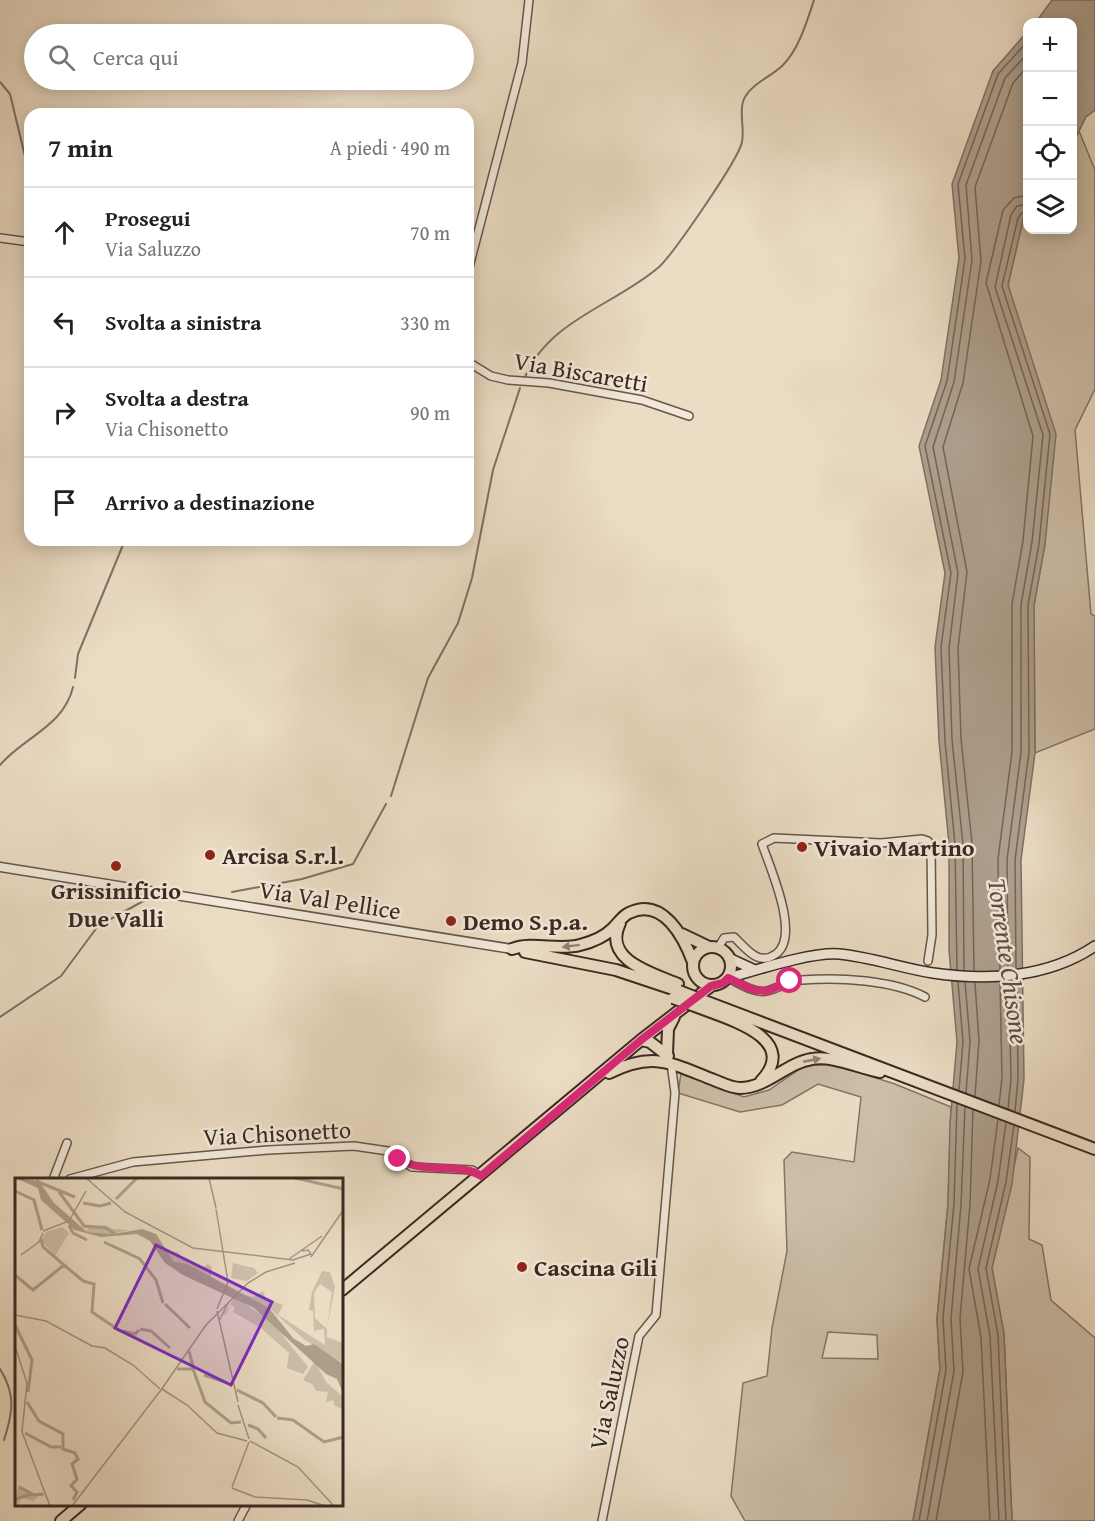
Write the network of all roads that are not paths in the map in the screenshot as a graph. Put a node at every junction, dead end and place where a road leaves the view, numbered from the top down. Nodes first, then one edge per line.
1 (529, 0) edge
2 (0, 238) edge
3 (24, 241) edge
4 (474, 248) edge
5 (474, 366) edge
6 (690, 416) dead end
7 (0, 867) edge
8 (621, 920) junction
9 (682, 934) junction
10 (1095, 946) edge
11 (714, 947) junction
12 (512, 950) junction
13 (730, 959) junction
14 (928, 961) dead end
15 (693, 962) junction
16 (755, 970) junction
17 (695, 975) junction
18 (728, 978) junction
19 (678, 992) junction
20 (925, 997) dead end
21 (700, 998) junction
22 (675, 1015) junction
23 (641, 1040) junction
24 (669, 1058) junction
25 (651, 1059) junction
26 (904, 1076) junction
27 (759, 1084) junction
28 (574, 1098) junction
29 (67, 1143) dead end
30 (1095, 1149) edge
31 (481, 1176) junction
32 (55, 1178) edge
33 (74, 1178) edge
34 (344, 1288) edge
35 (79, 1506) edge
36 (246, 1506) edge
37 (61, 1521) edge
38 (238, 1521) edge
39 (602, 1521) edge

1 - 4 street
2 - 3 street
5 - 6 street, Via Biscaretti
7 - 12 street, Via Val Pellice
8 - 9 main road
8 -> 12 main road
8 - 19 main road
9 - 11 main road
9 - 15 main road
10 - 16 main road
11 - 13 main road
11 - 14 street
11 - 15 main road
12 - 19 main road
13 - 16 main road
13 - 18 main road
15 - 17 main road
16 - 18 main road
17 - 21 main road
17 - 21 main road
18 - 20 street
18 - 21 main road
19 - 21 main road, bridge
21 - 22 main road
21 - 26 main road
21 - 27 main road
22 - 23 main road
22 - 24 main road
23 - 24 main road
23 - 25 main road
23 - 28 main road
24 - 25 main road
24 - 27 main road
24 - 39 street, Via Saluzzo
25 - 28 main road
27 -> 26 main road
26 - 30 main road
28 - 31 main road
29 - 32 street
31 - 33 street, Via Chisonetto
31 - 34 main road
35 - 37 main road
36 - 38 street

